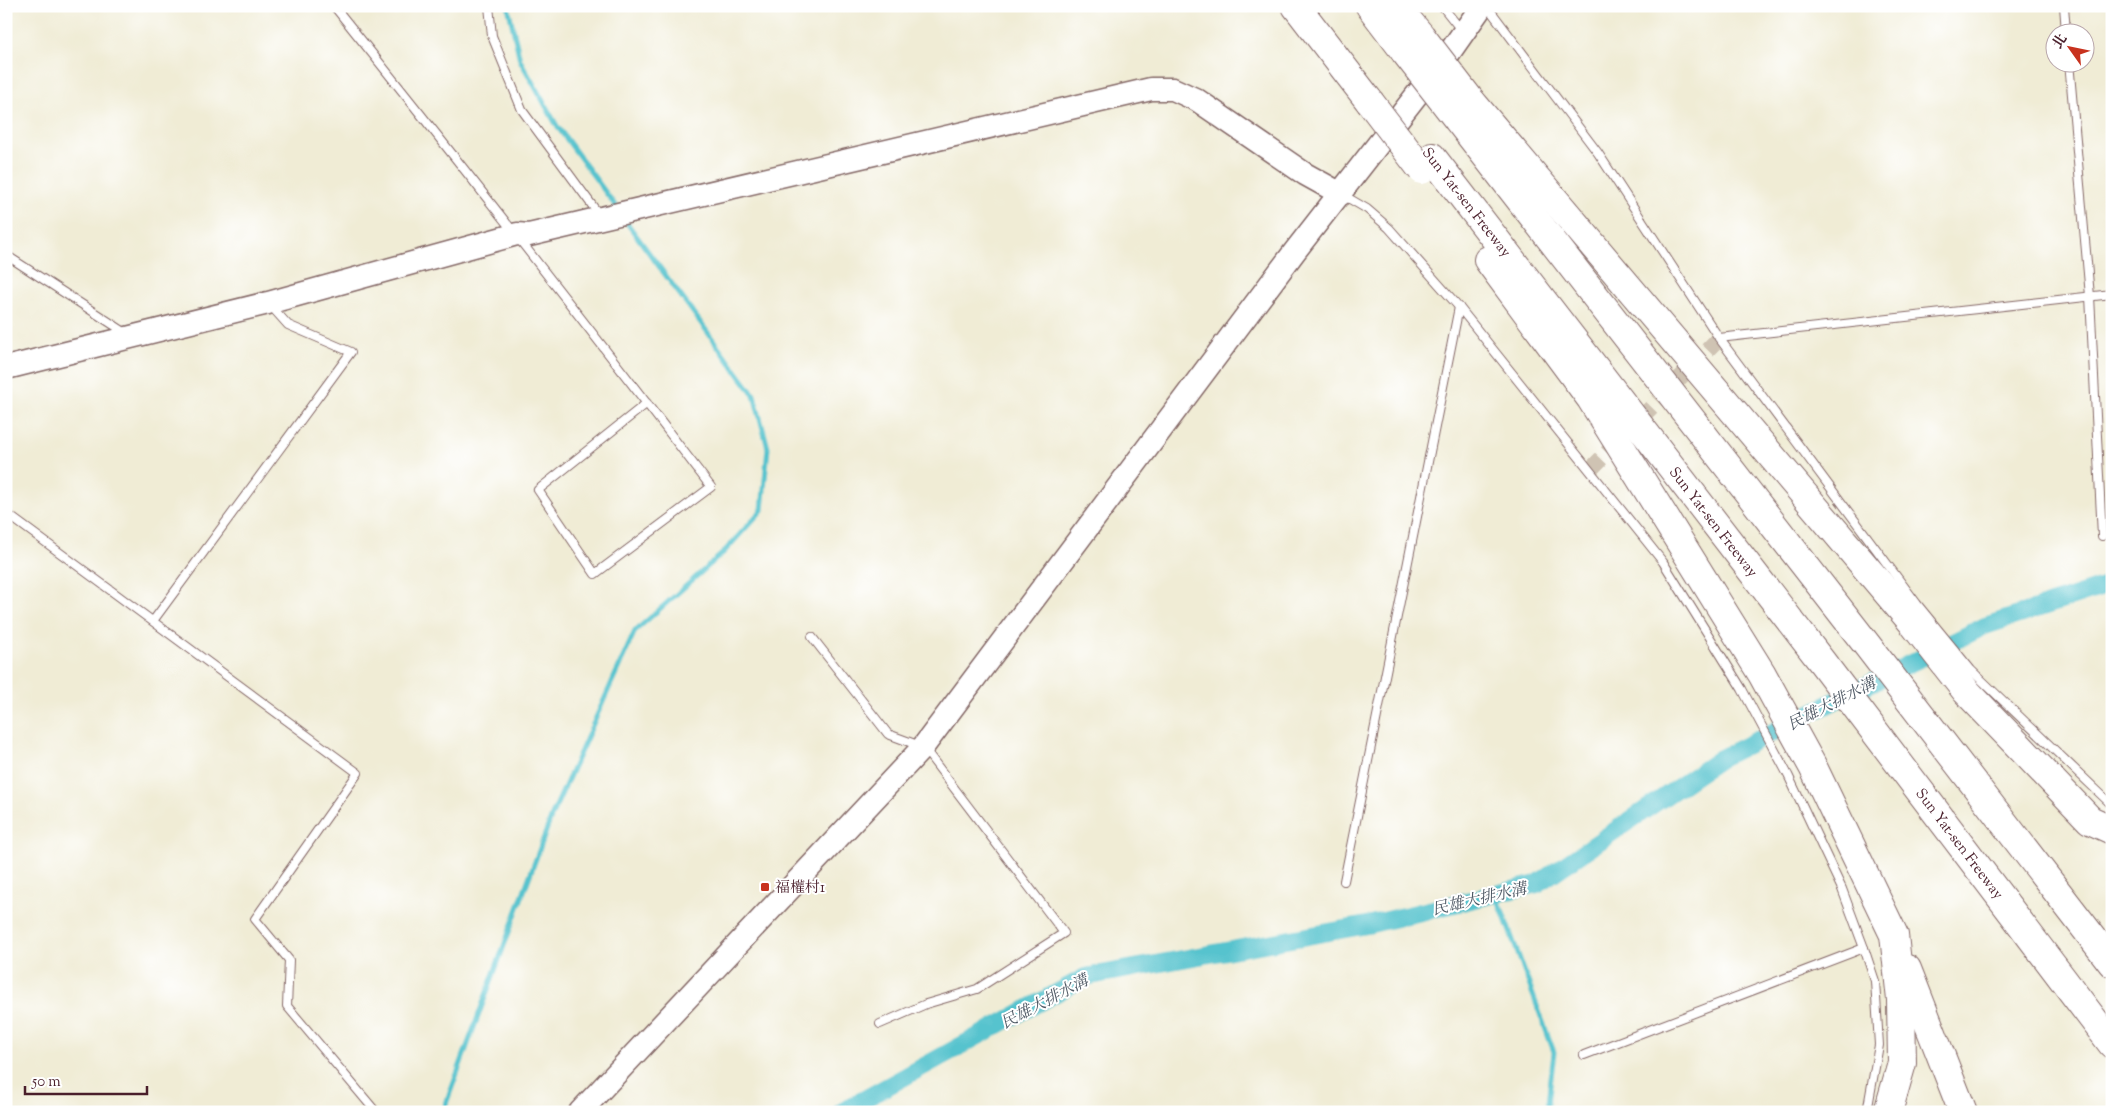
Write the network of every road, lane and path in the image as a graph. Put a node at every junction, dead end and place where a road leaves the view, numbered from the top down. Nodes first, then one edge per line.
1 (334, 6) edge
2 (489, 6) edge
3 (1296, 6) edge
4 (1310, 6) edge
5 (1370, 6) edge
6 (1396, 6) edge
7 (1442, 6) edge
8 (1482, 6) edge
9 (1487, 6) edge
10 (2064, 6) edge
11 (2065, 22) edge
12 (1464, 32) junction
13 (1412, 44) junction
14 (2070, 72) edge
15 (1375, 96) junction
16 (1464, 111) junction
17 (1427, 163) junction
18 (1341, 194) junction
19 (614, 214) junction
20 (517, 234) junction
21 (6, 255) edge
22 (2112, 294) edge
23 (2090, 296) junction
24 (268, 303) junction
25 (1459, 307) junction
26 (134, 338) junction
27 (1719, 338) junction
28 (6, 368) edge
29 (647, 403) junction
30 (6, 513) edge
31 (2102, 536) dead end
32 (1914, 613) junction
33 (153, 621) junction
34 (812, 636) dead end
35 (1968, 680) junction
36 (1752, 681) junction
37 (923, 747) junction
38 (2112, 805) edge
39 (2112, 830) edge
40 (1344, 881) dead end
41 (1894, 935) junction
42 (1864, 948) junction
43 (2112, 963) edge
44 (880, 1024) dead end
45 (2112, 1044) edge
46 (1584, 1055) dead end
47 (376, 1112) edge
48 (580, 1112) edge
49 (1866, 1112) edge
50 (1888, 1112) edge
51 (1963, 1112) edge

1 - 20 lane
2 - 19 lane
3 - 15 highway
4 - 15 highway, Sun Yat-sen Freeway
5 - 13 highway
6 - 13 highway
7 - 12 lane
8 - 12 street
9 - 27 lane
10 - 11 lane
12 - 18 street
13 - 16 highway, bridge
14 - 23 lane
15 - 17 highway, Sun Yat-sen Freeway
16 - 32 highway
16 - 43 highway
17 - 36 highway
17 - 45 highway, Sun Yat-sen Freeway
18 - 19 street
18 - 25 lane
18 - 37 street
19 - 20 street
20 - 24 street
20 - 29 lane
21 - 26 lane
22 - 23 lane
23 - 27 lane
23 - 31 lane
24 - 26 street
24 - 33 lane
25 - 36 lane
25 - 40 lane
26 - 28 street
27 - 32 lane
29 - 29 lane
30 - 33 lane
32 - 35 highway
33 - 47 lane
34 - 37 lane
35 - 38 lane
35 - 39 highway
36 - 41 highway
36 - 42 lane
37 - 44 lane
37 - 48 street
41 - 50 highway
41 - 51 highway
42 - 46 lane
42 - 49 lane

